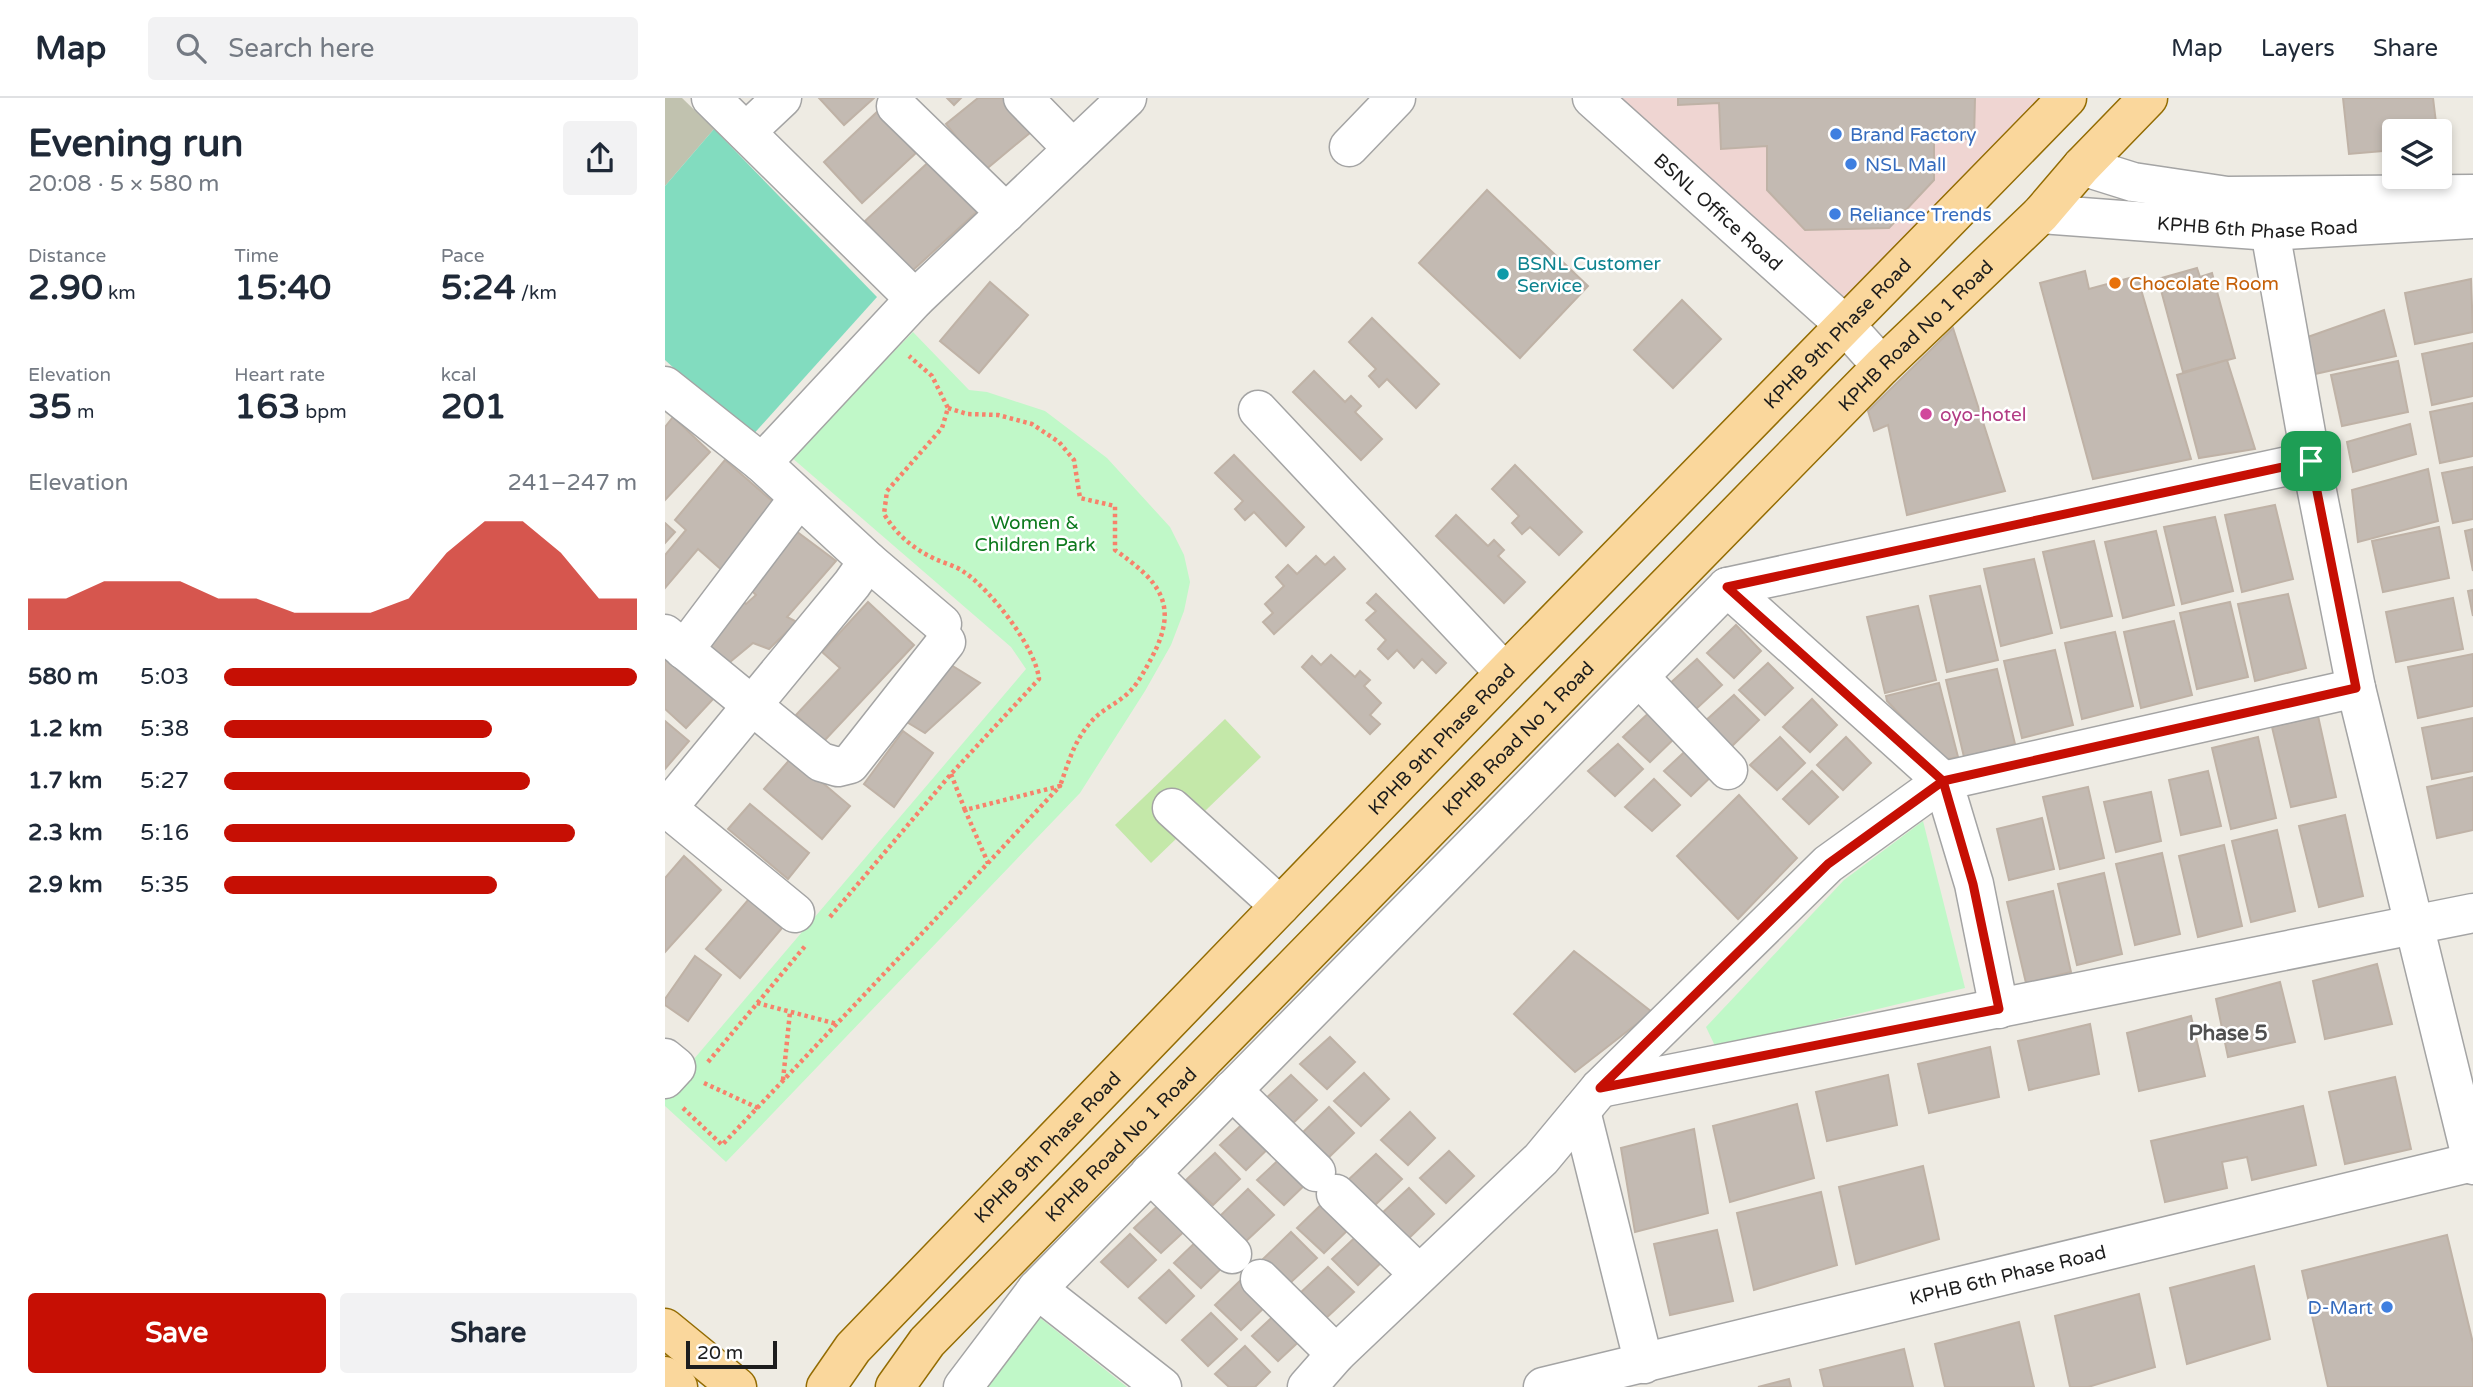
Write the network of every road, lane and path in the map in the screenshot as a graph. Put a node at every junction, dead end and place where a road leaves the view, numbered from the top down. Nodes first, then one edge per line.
1 (711, 98) edge
2 (782, 98) edge
3 (1023, 98) edge
4 (1127, 98) edge
5 (1396, 98) edge
6 (1592, 98) edge
7 (2067, 98) edge
8 (2148, 98) edge
9 (896, 106) dead end
10 (746, 132) junction
11 (1349, 146) dead end
12 (1073, 149) junction
13 (2083, 166) junction
14 (2473, 194) edge
15 (1006, 213) junction
16 (2041, 214) junction
17 (2473, 219) edge
18 (2270, 231) junction
19 (915, 299) junction
20 (1845, 325) junction
21 (883, 332) junction
22 (1882, 366) junction
23 (671, 403) edge
24 (948, 408) junction
25 (1258, 410) dead end
26 (2311, 461) junction
27 (762, 463) junction
28 (798, 499) junction
29 (868, 561) junction
30 (1727, 587) junction
31 (674, 642) edge
32 (1505, 673) junction
33 (1639, 677) junction
34 (2356, 688) junction
35 (752, 705) junction
36 (1728, 770) dead end
37 (951, 774) junction
38 (1943, 781) junction
39 (1060, 786) junction
40 (1173, 808) dead end
41 (666, 809) edge
42 (965, 810) junction
43 (988, 863) junction
44 (1280, 906) junction
45 (2473, 913) edge
46 (811, 925) junction
47 (2414, 925) junction
48 (757, 1003) junction
49 (1999, 1009) junction
50 (790, 1012) junction
51 (837, 1024) junction
52 (702, 1069) dead end
53 (675, 1079) edge
54 (783, 1080) junction
55 (1232, 1090) junction
56 (1590, 1100) junction
57 (758, 1108) junction
58 (2473, 1163) edge
59 (1150, 1173) junction
60 (2473, 1185) edge
61 (1232, 1254) dead end
62 (1419, 1274) junction
63 (1260, 1279) dead end
64 (1037, 1289) junction
65 (665, 1328) edge
66 (1336, 1354) junction
67 (665, 1376) edge
68 (1648, 1376) edge
69 (678, 1387) edge
70 (737, 1387) edge
71 (826, 1387) edge
72 (895, 1387) edge
73 (963, 1387) edge
74 (1162, 1387) edge
75 (1307, 1387) edge
76 (1543, 1387) edge

1 - 10 street
2 - 10 street
3 - 12 street
4 - 12 street
5 - 11 street
6 - 20 street, BSNL Office Road
7 - 20 main road, KPHB 9th Phase Road
8 - 13 main road, KPHB Road No 1 Road
9 - 15 street
10 - 19 street
12 - 15 street
13 - 14 street, KPHB 6th Phase Road
13 - 16 main road, KPHB Road No 1 Road
15 - 19 street
16 - 18 street, KPHB 6th Phase Road
16 - 22 main road, KPHB Road No 1 Road
17 - 18 street, KPHB 6th Phase Road
18 - 26 street
19 - 21 street
20 - 22 street, BSNL Office Road
20 - 32 main road, KPHB 9th Phase Road
21 - 24 path
21 - 27 street
22 - 72 main road, KPHB Road No 1 Road
23 - 27 street
24 - 37 path
24 - 39 path
25 - 32 street
26 - 30 street
26 - 34 street
27 - 28 street
28 - 29 street
28 - 31 street
29 - 35 street
29 - 35 street
30 - 33 street
30 - 38 street
31 - 35 street
32 - 44 main road, KPHB 9th Phase Road
33 - 36 street
33 - 55 street
34 - 38 street
34 - 47 street
35 - 41 street
37 - 42 path
37 - 46 path
38 - 49 street
38 - 56 street
39 - 42 path
39 - 43 path
40 - 44 street
41 - 46 street
42 - 43 path
43 - 51 path
44 - 71 main road, KPHB 9th Phase Road
45 - 47 street
46 - 48 path
47 - 49 street
47 - 58 street
48 - 50 path
48 - 52 path
49 - 56 street
50 - 51 path
50 - 54 path
51 - 54 path
53 - 57 path
53 - 57 path
54 - 57 path
55 - 59 street
55 - 62 street
56 - 62 street
56 - 68 street
58 - 68 street, KPHB 6th Phase Road
59 - 61 street
59 - 64 street
60 - 68 street, KPHB 6th Phase Road
62 - 66 street
63 - 66 street
64 - 73 street
64 - 74 street
65 - 70 main road
66 - 75 street
67 - 69 main road
68 - 76 street, KPHB 6th Phase Road

